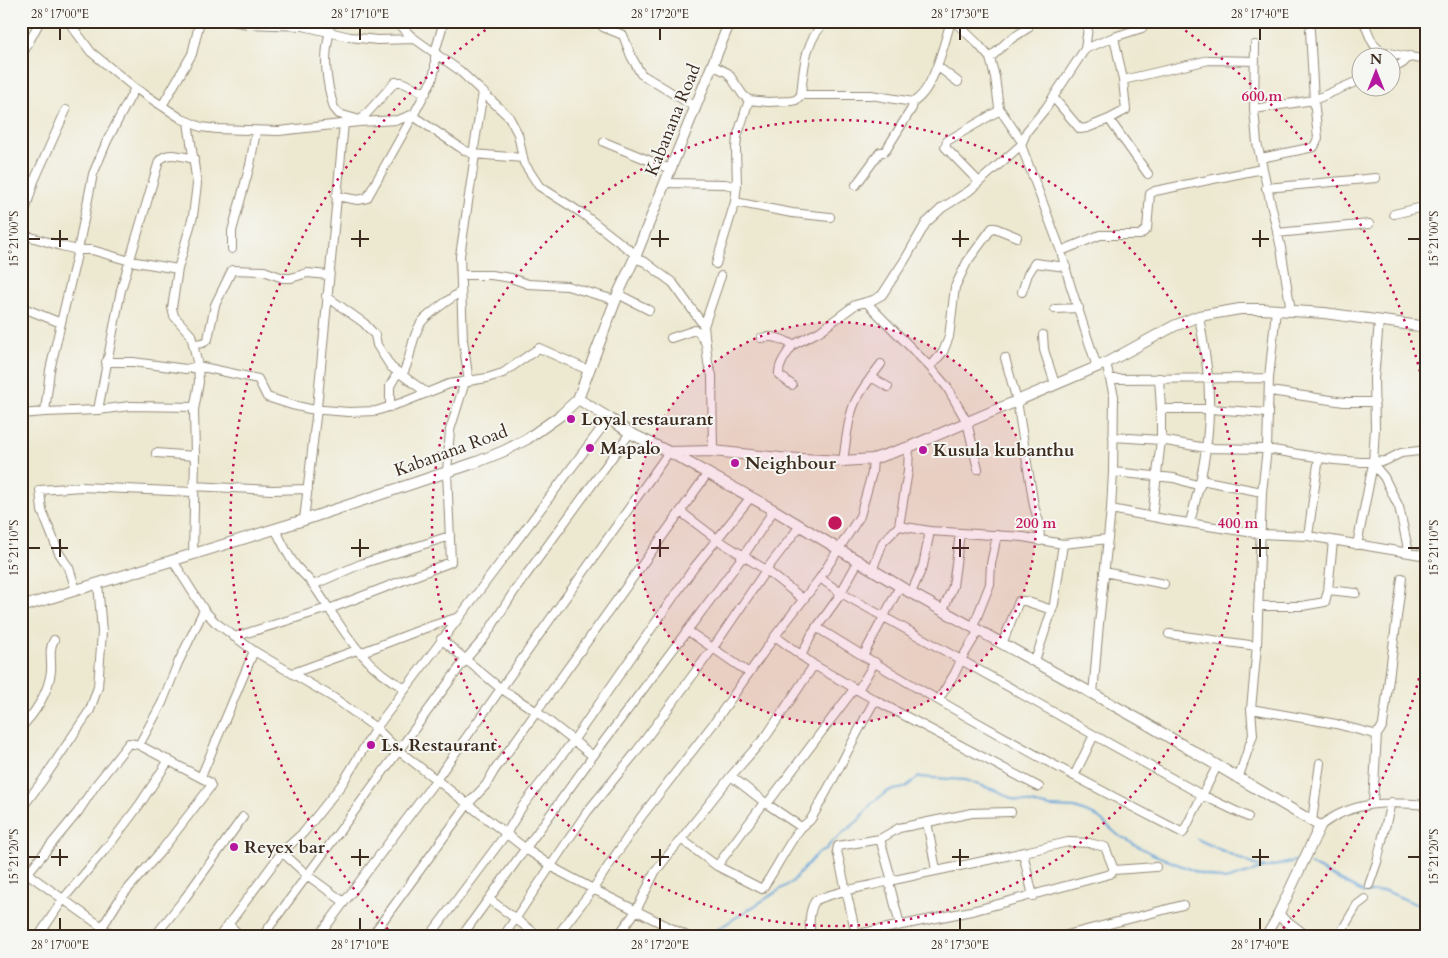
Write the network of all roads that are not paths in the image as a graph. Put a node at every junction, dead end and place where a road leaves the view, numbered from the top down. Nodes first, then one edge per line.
1 (40, 21) edge
2 (68, 21) edge
3 (200, 21) edge
4 (232, 21) edge
5 (395, 21) edge
6 (444, 21) edge
7 (600, 21) edge
8 (730, 21) edge
9 (826, 21) edge
10 (952, 21) edge
11 (1089, 21) edge
12 (1364, 21) edge
13 (1028, 28) dead end
14 (1142, 28) dead end
15 (1310, 30) dead end
16 (330, 31) junction
17 (1114, 37) junction
18 (415, 39) junction
19 (1255, 44) dead end
20 (1085, 49) junction
21 (434, 52) junction
22 (1410, 56) junction
23 (21, 57) edge
24 (990, 58) junction
25 (1427, 60) edge
26 (1256, 61) junction
27 (712, 65) junction
28 (937, 66) junction
29 (1400, 66) edge
30 (1123, 80) junction
31 (958, 82) dead end
32 (1350, 84) edge
33 (135, 88) junction
34 (483, 92) junction
35 (426, 93) junction
36 (801, 95) junction
37 (1053, 97) junction
38 (750, 100) junction
39 (1314, 100) junction
40 (913, 102) junction
41 (162, 106) junction
42 (695, 107) junction
43 (1254, 109) junction
44 (66, 110) dead end
45 (1000, 110) junction
46 (414, 115) junction
47 (1109, 119) junction
48 (360, 121) junction
49 (188, 122) junction
50 (344, 124) junction
51 (256, 130) junction
52 (604, 142) dead end
53 (1021, 144) junction
54 (474, 154) junction
55 (523, 158) junction
56 (1261, 158) junction
57 (194, 159) junction
58 (1262, 169) junction
59 (670, 170) junction
60 (1148, 174) dead end
61 (1376, 178) dead end
62 (979, 182) junction
63 (665, 183) junction
64 (856, 185) dead end
65 (737, 187) junction
66 (1266, 188) junction
67 (336, 196) junction
68 (734, 202) junction
69 (1427, 206) edge
70 (1394, 214) dead end
71 (830, 217) dead end
72 (21, 224) edge
73 (1369, 224) dead end
74 (1277, 233) junction
75 (21, 234) edge
76 (1017, 237) dead end
77 (232, 249) dead end
78 (78, 250) junction
79 (1061, 251) junction
80 (635, 257) junction
81 (130, 261) junction
82 (716, 264) dead end
83 (1066, 267) junction
84 (178, 269) junction
85 (461, 274) junction
86 (328, 275) junction
87 (721, 276) dead end
88 (461, 291) junction
89 (1022, 292) dead end
90 (326, 296) junction
91 (616, 297) junction
92 (866, 302) junction
93 (21, 307) edge
94 (1079, 308) junction
95 (1055, 309) dead end
96 (649, 310) dead end
97 (1276, 310) junction
98 (1291, 311) junction
99 (1200, 316) junction
100 (1379, 321) junction
101 (61, 323) junction
102 (704, 326) junction
103 (1427, 327) edge
104 (1043, 335) dead end
105 (671, 338) dead end
106 (762, 338) dead end
107 (705, 342) junction
108 (194, 344) junction
109 (793, 345) junction
110 (1004, 358) dead end
111 (106, 362) junction
112 (881, 364) dead end
113 (1102, 365) junction
114 (198, 366) junction
115 (930, 367) junction
116 (588, 370) junction
117 (400, 373) junction
118 (871, 377) junction
119 (1159, 378) junction
120 (1208, 378) junction
121 (1269, 378) junction
122 (1111, 380) junction
123 (467, 382) junction
124 (1055, 384) junction
125 (792, 385) dead end
126 (888, 387) dead end
127 (1270, 391) junction
128 (426, 393) junction
129 (578, 399) junction
130 (1017, 401) junction
131 (1375, 402) junction
132 (194, 407) junction
133 (390, 407) junction
134 (317, 408) junction
135 (1161, 409) junction
136 (1210, 409) junction
137 (98, 410) junction
138 (45, 412) junction
139 (1268, 413) junction
140 (21, 414) edge
141 (609, 418) junction
142 (967, 422) junction
143 (630, 433) junction
144 (1113, 437) junction
145 (1161, 440) junction
146 (909, 447) junction
147 (1206, 448) junction
148 (1427, 448) edge
149 (1267, 449) junction
150 (713, 451) junction
151 (669, 452) junction
152 (156, 453) dead end
153 (195, 456) junction
154 (1319, 457) junction
155 (873, 459) junction
156 (843, 461) junction
157 (1373, 463) junction
158 (978, 469) dead end
159 (447, 472) junction
160 (1113, 472) junction
161 (708, 473) junction
162 (1157, 476) junction
163 (1201, 483) junction
164 (193, 489) junction
165 (308, 489) junction
166 (1262, 492) junction
167 (751, 497) junction
168 (1111, 508) junction
169 (774, 510) junction
170 (681, 512) junction
171 (1152, 516) junction
172 (304, 520) junction
173 (1190, 522) junction
174 (800, 526) junction
175 (899, 526) junction
176 (275, 529) junction
177 (930, 531) junction
178 (960, 533) junction
179 (1261, 534) junction
180 (997, 535) junction
181 (450, 536) junction
182 (1308, 536) junction
183 (1108, 539) junction
184 (718, 540) junction
185 (1040, 541) junction
186 (1334, 541) junction
187 (1063, 544) junction
188 (1356, 545) junction
189 (839, 548) junction
190 (1409, 553) junction
191 (193, 554) junction
192 (744, 554) junction
193 (1427, 556) edge
194 (859, 560) junction
195 (172, 561) junction
196 (873, 568) junction
197 (766, 570) junction
198 (1104, 572) junction
199 (820, 578) junction
200 (1402, 578) dead end
201 (98, 584) junction
202 (1164, 584) dead end
203 (313, 585) junction
204 (900, 586) junction
205 (76, 590) junction
206 (1328, 590) junction
207 (841, 593) junction
208 (911, 593) junction
209 (1356, 593) dead end
210 (803, 599) junction
211 (1258, 606) junction
212 (21, 607) edge
213 (328, 608) junction
214 (204, 610) junction
215 (943, 610) junction
216 (1052, 610) junction
217 (884, 617) junction
218 (459, 618) junction
219 (816, 627) junction
220 (976, 629) junction
221 (688, 631) junction
222 (1169, 634) dead end
223 (775, 636) junction
224 (234, 637) junction
225 (441, 639) junction
226 (54, 640) dead end
227 (1002, 644) junction
228 (1257, 646) junction
229 (713, 648) junction
230 (254, 651) junction
231 (358, 652) junction
232 (801, 656) junction
233 (863, 656) junction
234 (465, 660) junction
235 (961, 660) junction
236 (1035, 661) junction
237 (875, 662) junction
238 (814, 665) junction
239 (293, 673) junction
240 (749, 673) junction
241 (405, 688) junction
242 (500, 688) junction
243 (856, 689) junction
244 (1093, 694) junction
245 (939, 699) junction
246 (875, 700) junction
247 (1251, 709) junction
248 (537, 712) junction
249 (21, 727) edge
250 (376, 728) junction
251 (1377, 733) junction
252 (1094, 735) junction
253 (573, 740) junction
254 (139, 745) junction
255 (399, 751) junction
256 (593, 756) junction
257 (169, 760) junction
258 (1320, 763) dead end
259 (1217, 766) junction
260 (731, 776) junction
261 (1074, 776) junction
262 (200, 777) junction
263 (1238, 779) junction
264 (436, 780) junction
265 (1039, 787) dead end
266 (1202, 794) junction
267 (1391, 802) junction
268 (468, 804) junction
269 (767, 804) junction
270 (1373, 804) junction
271 (1427, 805) edge
272 (21, 809) edge
273 (1011, 812) dead end
274 (243, 817) dead end
275 (1248, 817) dead end
276 (927, 822) junction
277 (1316, 823) junction
278 (801, 827) junction
279 (506, 834) junction
280 (681, 839) junction
281 (880, 839) junction
282 (526, 849) junction
283 (282, 852) junction
284 (1022, 853) junction
285 (551, 866) junction
286 (717, 866) junction
287 (1156, 867) dead end
288 (936, 870) junction
289 (1114, 870) junction
290 (24, 871) edge
291 (307, 875) junction
292 (21, 880) edge
293 (890, 881) junction
294 (1369, 885) dead end
295 (593, 889) junction
296 (846, 891) junction
297 (1033, 896) junction
298 (64, 898) junction
299 (489, 899) junction
300 (1365, 899) dead end
301 (344, 902) junction
302 (1183, 905) dead end
303 (636, 911) junction
304 (1278, 914) junction
305 (516, 919) junction
306 (228, 924) junction
307 (900, 925) junction
308 (102, 927) junction
309 (856, 934) junction
310 (38, 937) edge
311 (96, 937) edge
312 (116, 937) edge
313 (154, 937) edge
314 (219, 937) edge
315 (242, 937) edge
316 (262, 937) edge
317 (318, 937) edge
318 (372, 937) edge
319 (429, 937) edge
320 (461, 937) edge
321 (503, 937) edge
322 (540, 937) edge
323 (556, 937) edge
324 (617, 937) edge
325 (689, 937) edge
326 (812, 937) edge
327 (843, 937) edge
328 (1059, 937) edge
329 (1265, 937) edge
330 (1307, 937) edge
331 (1338, 937) edge

1 - 23 street
2 - 33 street
3 - 41 street
4 - 16 street
5 - 18 street
6 - 21 street
7 - 42 street
8 - 27 street, Kabanana Road
9 - 36 street
10 - 24 street
10 - 28 street
11 - 20 street
12 - 22 street
13 - 24 street
14 - 17 street
15 - 39 street
16 - 18 street
16 - 48 street
17 - 20 street
17 - 30 street
18 - 21 street
19 - 26 street
20 - 37 street
21 - 34 street
21 - 35 street
22 - 25 street
22 - 29 street
24 - 45 street
26 - 30 street
26 - 43 street
27 - 38 street
27 - 42 street, Kabanana Road
28 - 31 street
28 - 40 street
30 - 47 street
32 - 39 street
33 - 41 street
33 - 78 street
34 - 54 street
34 - 55 street
35 - 46 street
35 - 48 street
36 - 38 street
36 - 40 street
37 - 47 street
37 - 53 street
38 - 65 street
39 - 43 street
39 - 56 street
40 - 64 street
41 - 49 street
42 - 59 street, Kabanana Road
43 - 56 street
44 - 72 street
45 - 53 street
45 - 62 street
46 - 48 street
46 - 54 street
46 - 67 street
47 - 60 street
48 - 50 street
49 - 51 street
49 - 57 street
50 - 51 street
50 - 67 street
51 - 77 street
52 - 59 street
53 - 62 street
53 - 79 street
54 - 55 street
54 - 85 street
55 - 80 street
56 - 58 street
57 - 81 street
57 - 84 street
58 - 66 street
58 - 79 street
59 - 63 street, Kabanana Road
61 - 66 street
62 - 92 street
63 - 65 street
63 - 80 street, Kabanana Road
65 - 68 street
66 - 74 street
67 - 86 street
68 - 71 street
68 - 82 street
69 - 70 street
73 - 74 street
74 - 98 street
75 - 78 street
76 - 115 street
78 - 81 street
78 - 101 street
79 - 83 street
80 - 91 street, Kabanana Road
80 - 102 street
81 - 84 street
81 - 111 street
83 - 89 street
83 - 94 street
84 - 108 street
85 - 88 street
85 - 91 street
86 - 90 street
86 - 108 street
87 - 102 street
88 - 117 street
88 - 123 street
90 - 117 street
90 - 134 street
91 - 96 street
91 - 116 street, Kabanana Road
92 - 109 street
92 - 115 street
93 - 101 street
94 - 95 street
94 - 113 street
97 - 98 street
97 - 99 street
97 - 121 street
98 - 100 street
99 - 113 street
99 - 120 street
100 - 103 street
100 - 131 street
101 - 138 street
102 - 107 street
104 - 124 street
105 - 107 street
106 - 109 street
107 - 150 street
108 - 114 street
109 - 125 street
110 - 130 street
111 - 114 street
111 - 137 street
112 - 118 street
113 - 122 street
113 - 124 street
114 - 132 street
114 - 134 street
115 - 142 street
116 - 123 street
116 - 129 street, Kabanana Road
117 - 128 street
117 - 133 street
118 - 126 street
118 - 156 street
119 - 120 street
119 - 122 street
119 - 135 street
120 - 121 street
120 - 136 street
121 - 127 street
122 - 144 street
123 - 128 street
123 - 159 street
124 - 130 street
127 - 131 street
127 - 139 street
128 - 133 street
129 - 141 street
129 - 159 street, Kabanana Road
130 - 142 street
130 - 185 street
131 - 157 street
132 - 137 street
132 - 153 street
133 - 134 street
134 - 165 street
135 - 136 street
135 - 145 street
136 - 139 street
136 - 147 street
137 - 138 street
138 - 140 street
139 - 149 street
141 - 143 street
141 - 218 street
142 - 146 street
142 - 158 street
143 - 151 street
143 - 234 street
144 - 145 street
144 - 160 street
145 - 147 street
145 - 162 street
146 - 155 street
146 - 175 street
147 - 149 street
147 - 163 street
148 - 157 street
149 - 154 street
149 - 166 street
150 - 151 street
150 - 156 street
151 - 161 street
151 - 242 street
152 - 153 street
153 - 164 street
154 - 157 street
154 - 182 street
155 - 156 street
155 - 189 street
157 - 188 street
157 - 190 street
159 - 172 street, Kabanana Road
159 - 181 street
160 - 162 street
160 - 168 street
161 - 167 street
161 - 170 street
162 - 163 street
162 - 171 street
163 - 166 street
163 - 173 street
164 - 165 street
164 - 191 street
164 - 205 street
165 - 172 street
166 - 179 street
167 - 169 street
167 - 184 street
168 - 171 street
168 - 183 street
169 - 174 street
169 - 192 street
170 - 184 street
170 - 248 street
171 - 173 street
172 - 176 street, Kabanana Road
173 - 179 street
174 - 189 street
174 - 197 street
175 - 177 street
175 - 196 street
176 - 191 street, Kabanana Road
176 - 203 street
177 - 178 street
177 - 208 street
178 - 180 street
178 - 215 street
179 - 182 street
179 - 211 street
180 - 185 street
180 - 220 street
181 - 203 street
181 - 213 street
182 - 186 street
183 - 187 street
183 - 198 street
184 - 192 street
184 - 253 street
185 - 187 street
186 - 188 street
186 - 206 street
187 - 216 street
188 - 190 street
189 - 194 street
189 - 199 street
190 - 193 street
191 - 195 street, Kabanana Road
192 - 197 street
192 - 221 street
194 - 196 street
194 - 207 street
195 - 201 street, Kabanana Road
195 - 214 street
196 - 204 street
197 - 210 street
197 - 229 street
198 - 202 street
198 - 244 street
199 - 207 street
199 - 210 street
200 - 251 street
201 - 205 street, Kabanana Road
201 - 272 street
203 - 213 street
204 - 208 street
204 - 217 street
205 - 212 street, Kabanana Road
206 - 209 street
206 - 211 street
207 - 217 street
207 - 219 street
208 - 215 street
210 - 223 street
211 - 228 street
213 - 224 street
213 - 231 street
214 - 224 street
214 - 254 street
215 - 220 street
216 - 227 street
216 - 236 street
217 - 233 street
217 - 235 street
218 - 225 street
218 - 231 street
219 - 232 street
219 - 233 street
220 - 227 street
220 - 235 street
221 - 229 street
221 - 256 street
222 - 228 street
223 - 232 street
223 - 240 street
224 - 230 street
225 - 234 street
225 - 241 street
226 - 249 street
227 - 236 street
228 - 247 street
229 - 240 street
229 - 285 street
230 - 239 street
230 - 262 street
231 - 239 street
231 - 241 street
232 - 238 street
233 - 237 street
234 - 242 street
234 - 255 street
235 - 245 street
235 - 252 street
236 - 244 street
237 - 243 street
237 - 245 street
238 - 243 street
238 - 260 street
239 - 250 street
240 - 295 street
241 - 250 street
242 - 248 street
242 - 264 street
243 - 246 street
243 - 269 street
244 - 259 street
245 - 261 street
246 - 265 street
246 - 278 street
247 - 251 street
247 - 263 street
248 - 253 street
248 - 268 street
250 - 255 street
250 - 283 street
251 - 270 street
252 - 261 street
252 - 266 street
253 - 256 street
253 - 279 street
254 - 257 street
254 - 290 street
255 - 264 street
255 - 291 street
256 - 282 street
257 - 262 street
257 - 298 street
258 - 277 street
259 - 263 street
259 - 266 street
260 - 269 street
260 - 280 street
261 - 266 street
262 - 308 street
263 - 277 street
264 - 268 street
264 - 301 street
266 - 275 street
267 - 270 street
267 - 271 street
267 - 294 street
268 - 279 street
268 - 318 street
269 - 278 street
269 - 286 street
270 - 277 street
273 - 276 street
274 - 313 street
276 - 281 street
276 - 288 street
277 - 304 street
278 - 286 street
279 - 282 street
279 - 319 street
280 - 286 street
280 - 303 street
281 - 293 street
281 - 296 street
282 - 285 street
282 - 299 street
283 - 291 street
283 - 306 street
284 - 288 street
284 - 289 street
284 - 297 street
285 - 295 street
285 - 305 street
287 - 289 street
288 - 293 street
289 - 297 street
290 - 292 street
290 - 298 street
291 - 301 street
291 - 316 street
293 - 296 street
293 - 307 street
295 - 303 street
295 - 323 street
296 - 309 street
296 - 326 street
297 - 307 street
298 - 308 street
298 - 310 street
299 - 305 street
299 - 320 street
300 - 331 street
301 - 317 street
302 - 328 street
303 - 324 street
303 - 325 street
304 - 329 street
304 - 330 street
305 - 321 street
305 - 322 street
306 - 314 street
306 - 315 street
307 - 309 street
308 - 311 street
308 - 312 street
309 - 327 street

